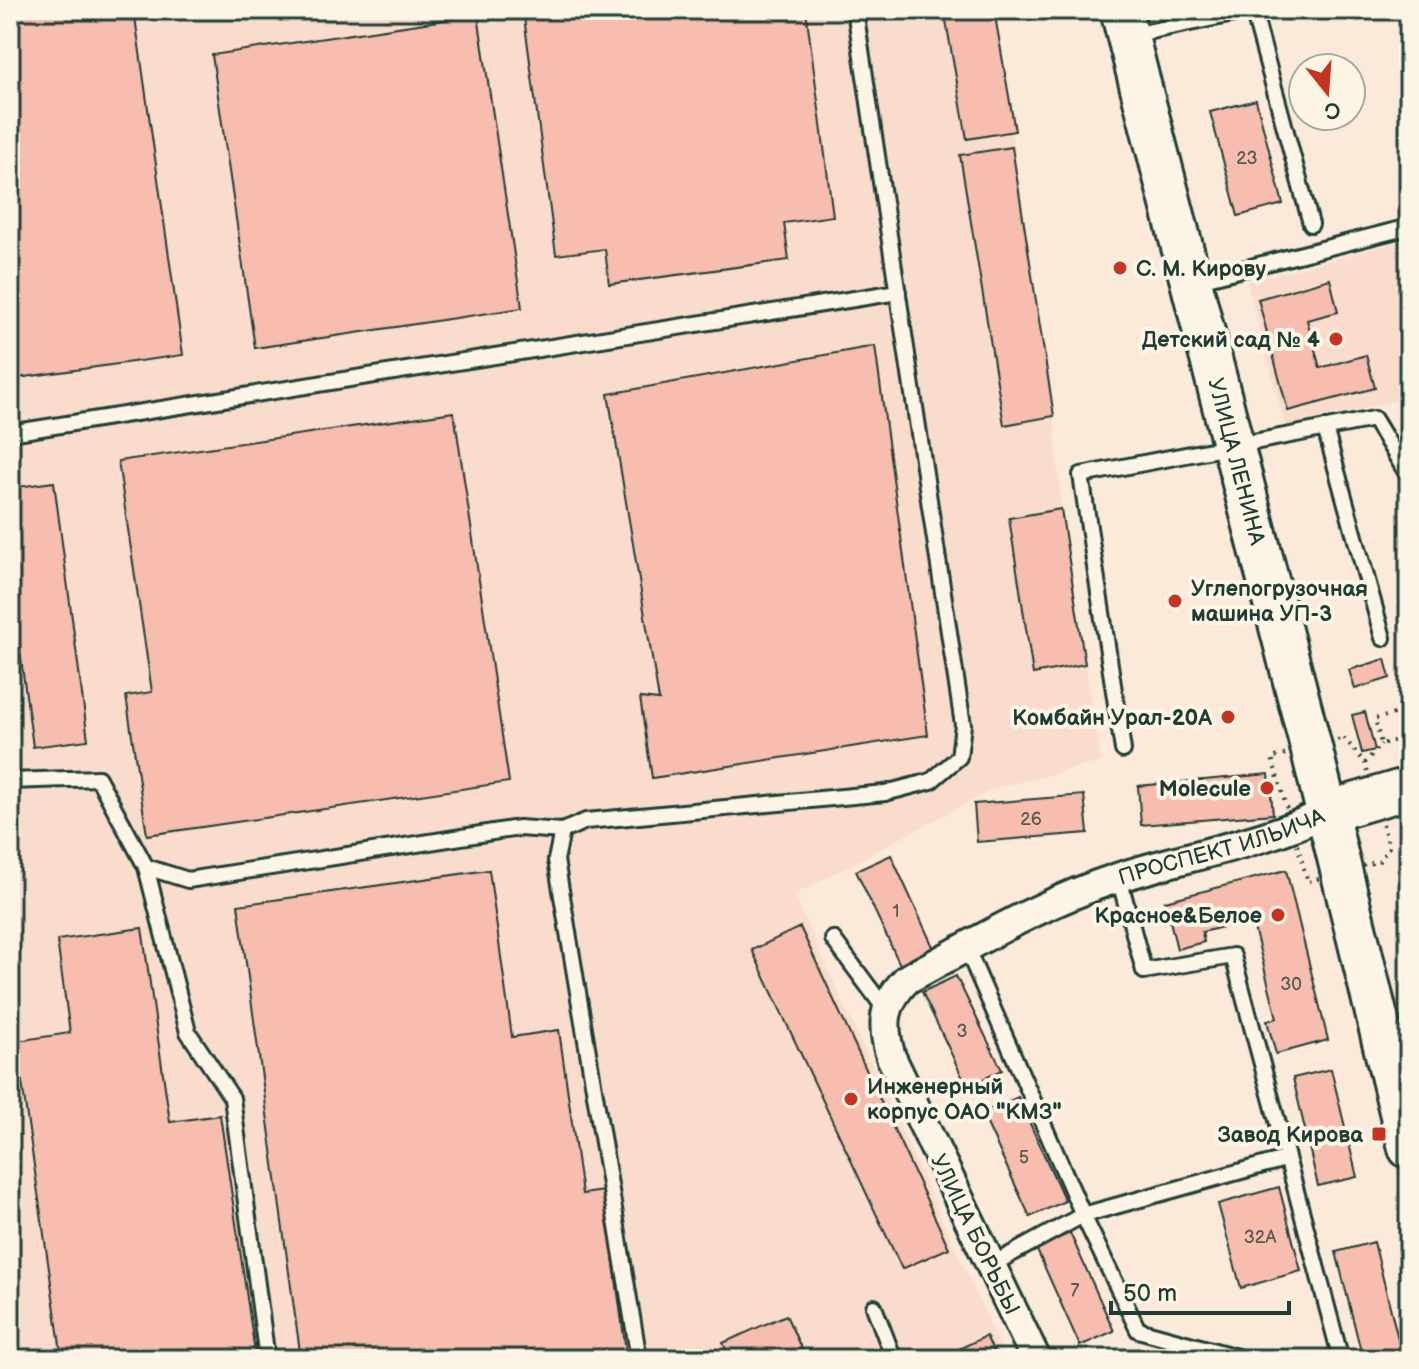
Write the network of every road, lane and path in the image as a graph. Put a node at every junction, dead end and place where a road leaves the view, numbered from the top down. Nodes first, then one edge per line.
1 (855, 10) edge
2 (1124, 23) edge
3 (1311, 224) dead end
4 (1409, 227) edge
5 (1191, 282) junction
6 (898, 292) junction
7 (1325, 428) junction
8 (10, 433) edge
9 (1232, 447) junction
10 (1409, 477) edge
11 (1383, 638) dead end
12 (1409, 710) edge
13 (1409, 737) edge
14 (1381, 744) junction
15 (1123, 750) dead end
16 (1365, 763) dead end
17 (10, 781) edge
18 (1409, 788) edge
19 (1327, 812) junction
20 (562, 831) junction
21 (146, 867) junction
22 (1119, 878) junction
23 (833, 939) dead end
24 (966, 947) junction
25 (885, 1009) junction
26 (1398, 1061) edge
27 (1409, 1148) edge
28 (1285, 1159) junction
29 (1083, 1215) junction
30 (991, 1265) junction
31 (874, 1307) dead end
32 (267, 1359) edge
33 (639, 1359) edge
34 (894, 1359) edge
35 (1036, 1359) edge
36 (1244, 1359) edge
37 (1341, 1359) edge

1 - 6 lane
2 - 3 lane
2 - 5 street, УЛИЦА ЛЕНИНА
4 - 5 lane
5 - 9 street, УЛИЦА ЛЕНИНА
6 - 8 lane
6 - 20 lane
7 - 9 lane
7 - 10 lane
7 - 11 lane
9 - 15 lane
9 - 19 street, УЛИЦА ЛЕНИНА
12 - 14 path
13 - 14 path
14 - 16 path
17 - 21 lane
18 - 19 street, ПРОСПЕКТ ИЛЬИЧА
19 - 22 street, ПРОСПЕКТ ИЛЬИЧА
19 - 26 street, УЛИЦА ЛЕНИНА
20 - 21 lane
20 - 33 lane
21 - 32 lane
22 - 24 street, ПРОСПЕКТ ИЛЬИЧА
22 - 28 lane
23 - 25 lane
24 - 25 street, ПРОСПЕКТ ИЛЬИЧА
24 - 29 lane
25 - 30 street, УЛИЦА БОРЬБЫ
26 - 27 street, УЛИЦА ЛЕНИНА
28 - 29 lane
28 - 37 lane
29 - 30 lane
29 - 36 lane
30 - 35 street, УЛИЦА БОРЬБЫ
31 - 34 lane

